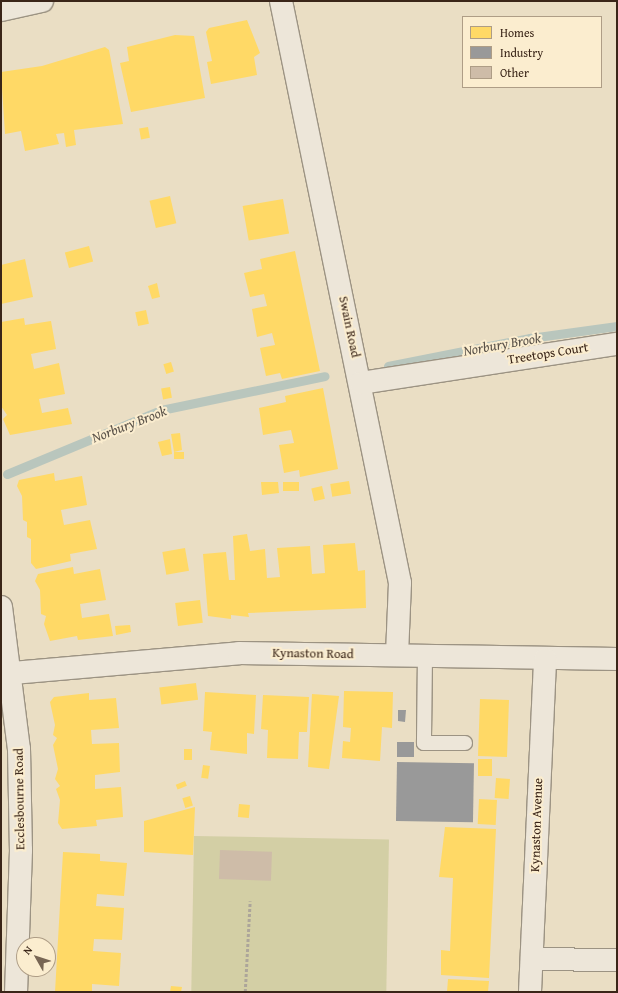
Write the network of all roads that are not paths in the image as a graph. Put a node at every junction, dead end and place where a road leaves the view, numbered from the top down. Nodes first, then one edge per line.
1 (42, 1) edge
2 (281, 1) edge
3 (1, 10) edge
4 (617, 344) edge
5 (361, 383) junction
6 (1, 607) edge
7 (397, 655) junction
8 (425, 656) junction
9 (545, 659) junction
10 (617, 659) edge
11 (6, 674) edge
12 (465, 743) dead end
13 (532, 959) junction
14 (617, 960) edge
15 (12, 991) edge
16 (530, 992) edge

1 - 3 street
2 - 5 street, Swain Road
4 - 5 street, Treetops Court
5 - 7 street, Swain Road
6 - 11 street, Ecclesbourne Road
7 - 8 street, Kynaston Road
7 - 11 street, Kynaston Road
8 - 9 street, Kynaston Road
8 - 12 lane
9 - 10 street, Kynaston Road
9 - 13 street, Kynaston Avenue
11 - 15 street, Ecclesbourne Road
13 - 14 street
13 - 16 street, Kynaston Avenue

